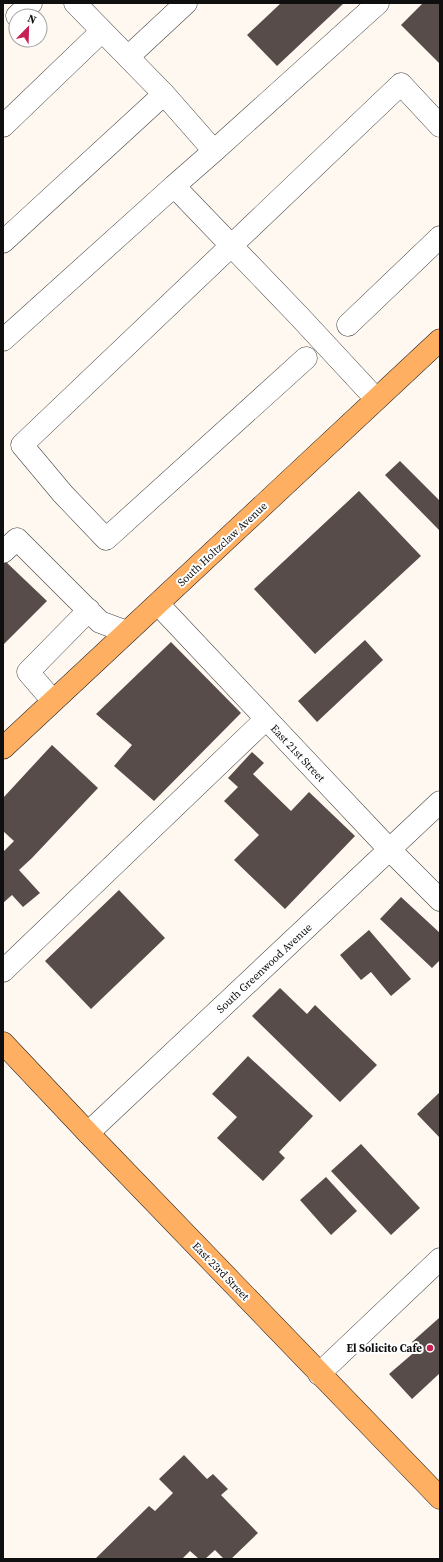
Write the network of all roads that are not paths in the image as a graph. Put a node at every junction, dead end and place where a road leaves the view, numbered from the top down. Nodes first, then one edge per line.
1 (75, 3) edge
2 (186, 3) edge
3 (378, 3) edge
4 (102, 31) junction
5 (128, 57) junction
6 (164, 94) junction
7 (3, 126) edge
8 (440, 126) edge
9 (214, 151) junction
10 (174, 186) junction
11 (440, 237) edge
12 (3, 242) edge
13 (231, 246) junction
14 (348, 325) dead end
15 (3, 340) edge
16 (440, 340) edge
17 (306, 358) dead end
18 (376, 399) junction
19 (3, 552) edge
20 (158, 604) junction
21 (89, 610) junction
22 (127, 632) junction
23 (53, 701) junction
24 (266, 719) junction
25 (3, 748) edge
26 (440, 802) edge
27 (390, 850) junction
28 (440, 900) edge
29 (3, 972) edge
30 (3, 1043) edge
31 (88, 1133) junction
32 (440, 1259) edge
33 (319, 1374) junction
34 (440, 1498) edge

1 - 4 street
2 - 5 street
3 - 9 street
4 - 5 street
4 - 7 street
5 - 6 street
6 - 9 street
6 - 12 street
8 - 13 street
9 - 10 street
10 - 13 street
10 - 15 street
11 - 14 street
13 - 17 street
13 - 18 street
16 - 18 main road, South Holtzclaw Avenue
18 - 20 main road, South Holtzclaw Avenue
19 - 21 street
20 - 22 main road, South Holtzclaw Avenue
20 - 24 street, East 21st Street
21 - 22 street
21 - 23 street
22 - 23 main road, South Holtzclaw Avenue
23 - 25 main road, South Holtzclaw Avenue
24 - 27 street, East 21st Street
24 - 29 street
26 - 27 street, South Greenwood Avenue
27 - 28 street, East 21st Street
27 - 31 street, South Greenwood Avenue
30 - 31 main road, East 23rd Street
31 - 33 main road, East 23rd Street
32 - 33 street
33 - 34 main road, East 23rd Street

